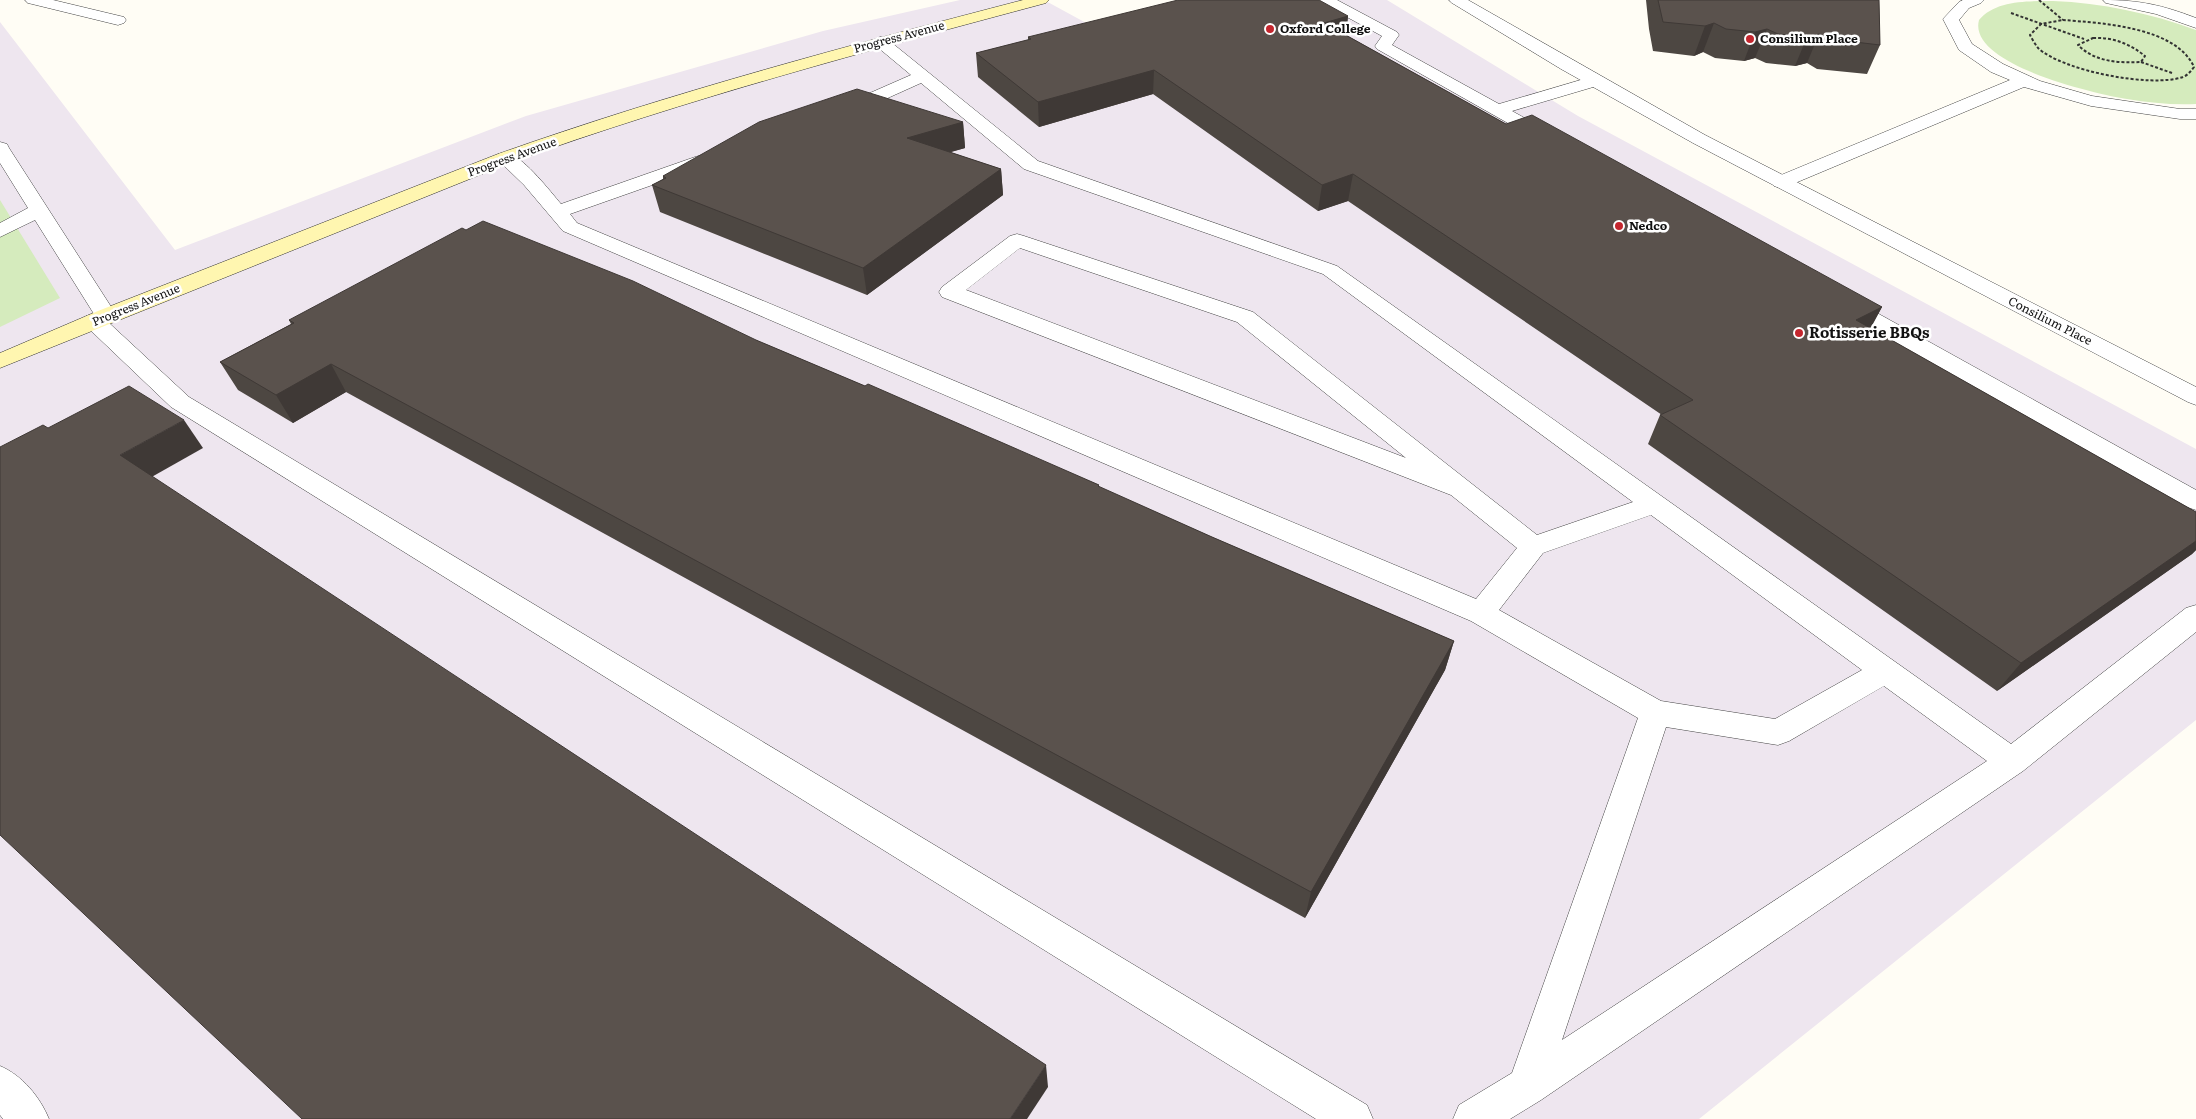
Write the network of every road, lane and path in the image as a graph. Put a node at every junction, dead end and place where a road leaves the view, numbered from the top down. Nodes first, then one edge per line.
1 (33, 0) edge
2 (1041, 0) edge
3 (1326, 0) edge
4 (1457, 0) edge
5 (1976, 0) edge
6 (2039, 0) edge
7 (2111, 0) edge
8 (118, 20) dead end
9 (2063, 20) junction
10 (2196, 23) edge
11 (2041, 24) junction
12 (2084, 40) junction
13 (881, 42) junction
14 (2141, 62) junction
15 (922, 76) junction
16 (2184, 77) junction
17 (1594, 80) junction
18 (2025, 80) junction
19 (2190, 80) dead end
20 (1497, 110) junction
21 (2196, 114) edge
22 (826, 118) edge
23 (0, 148) edge
24 (1566, 149) edge
25 (715, 157) edge
26 (505, 158) junction
27 (1780, 182) junction
28 (39, 210) junction
29 (558, 212) junction
30 (0, 231) edge
31 (1825, 294) edge
32 (100, 319) junction
33 (0, 362) edge
34 (2196, 397) edge
35 (1462, 490) junction
36 (2196, 501) edge
37 (1654, 504) junction
38 (1533, 546) junction
39 (1481, 613) junction
40 (2196, 616) edge
41 (1886, 671) junction
42 (1655, 713) junction
43 (2012, 762) junction
44 (0, 1085) edge
45 (1527, 1086) junction
46 (29, 1119) edge
47 (1353, 1119) edge
48 (1473, 1119) edge

1 - 8 street
2 - 13 main road, Progress Avenue
3 - 20 street
4 - 17 street, Consilium Place
5 - 11 path
5 - 18 street
6 - 9 path
7 - 10 street
9 - 11 path
9 - 16 path
11 - 12 path
11 - 16 path
12 - 14 path
12 - 14 path
13 - 15 street
13 - 26 main road, Progress Avenue
14 - 16 path
15 - 22 street
15 - 37 street
16 - 19 path
17 - 20 street
17 - 27 street, Consilium Place
18 - 21 street
18 - 27 street
20 - 24 street
23 - 28 street
25 - 29 street
26 - 29 street
26 - 32 main road, Progress Avenue
27 - 34 street, Consilium Place
28 - 30 street
28 - 32 street
29 - 39 street
31 - 36 street
32 - 33 main road, Progress Avenue
32 - 47 street
35 - 35 street
35 - 38 street
37 - 38 street
37 - 41 street
38 - 39 street
39 - 42 street
40 - 43 street
41 - 42 street
41 - 43 street
42 - 45 street
43 - 45 street
44 - 46 street
45 - 48 street

